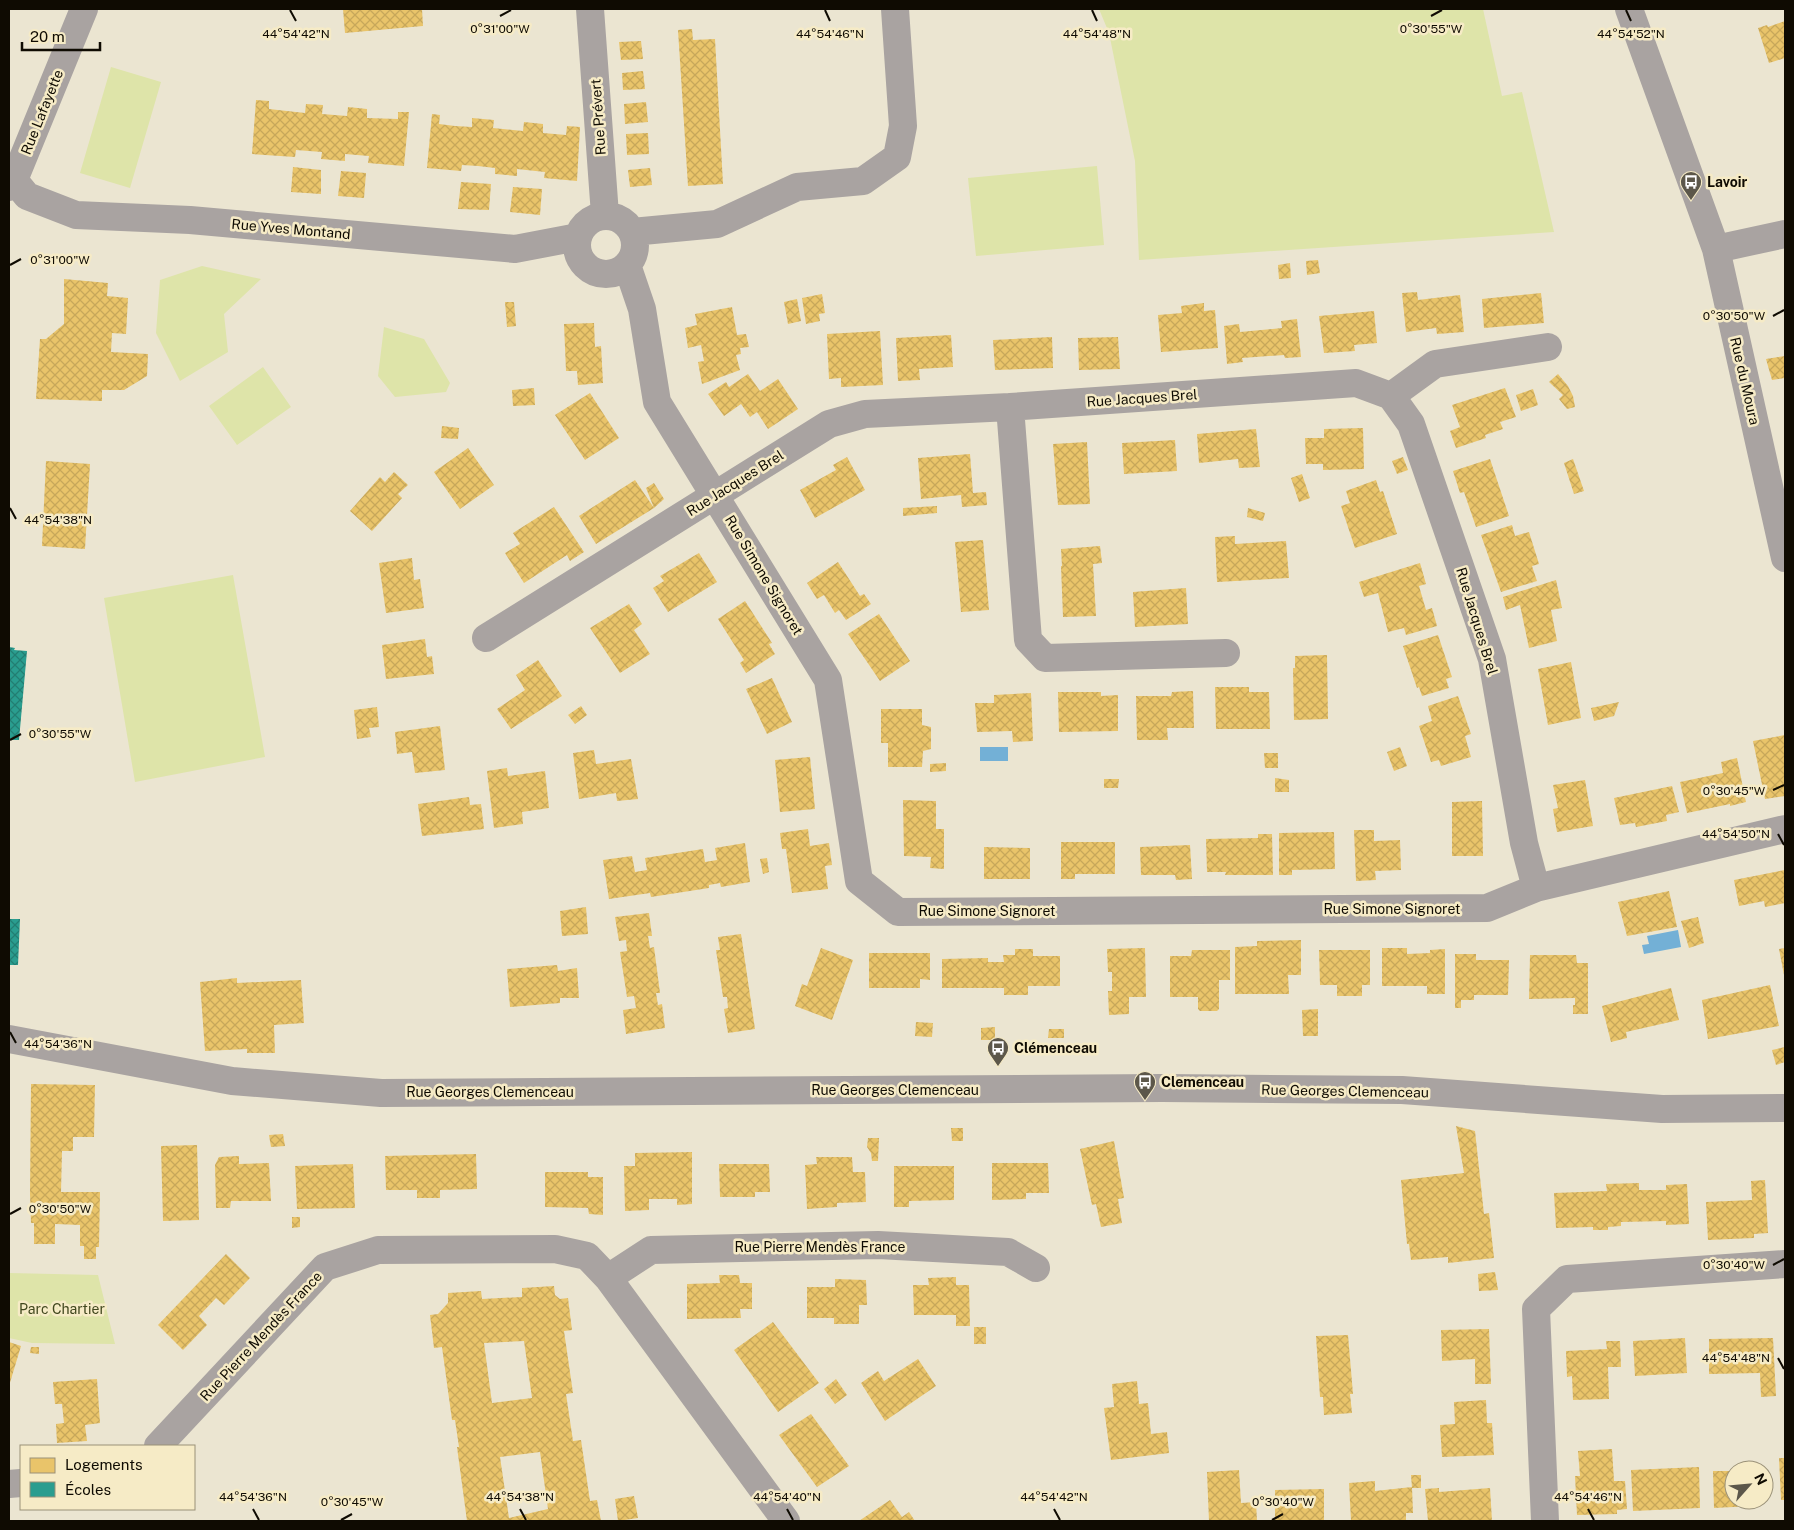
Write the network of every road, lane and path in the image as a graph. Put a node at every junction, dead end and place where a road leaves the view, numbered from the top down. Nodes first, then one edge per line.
1 (84, 9) edge
2 (895, 9) edge
3 (1629, 9) edge
4 (584, 12) edge
5 (11, 183) edge
6 (605, 216) junction
7 (632, 232) junction
8 (1785, 234) edge
9 (578, 238) junction
10 (1716, 249) junction
11 (627, 265) junction
12 (1548, 347) dead end
13 (1391, 396) junction
14 (1010, 407) junction
15 (716, 495) junction
16 (1785, 558) edge
17 (486, 638) dead end
18 (1226, 653) dead end
19 (1785, 829) edge
20 (1536, 888) junction
21 (9, 1039) edge
22 (1785, 1108) edge
23 (1785, 1264) edge
24 (1036, 1268) dead end
25 (608, 1278) junction
26 (159, 1445) edge
27 (786, 1521) edge
28 (1544, 1521) edge

1 - 5 street, Rue Lafayette
2 - 7 street
3 - 10 street, Rue du Moura
4 - 6 street, Rue Prévert
5 - 9 street, Rue Yves Montand
6 - 7 street
6 - 9 street
7 - 11 street
8 - 10 street
9 - 11 street
10 - 16 street, Rue du Moura
11 - 15 street, Rue Simone Signoret
12 - 13 street
13 - 14 street, Rue Jacques Brel
13 - 20 street, Rue Jacques Brel
14 - 15 street, Rue Jacques Brel
14 - 18 street
15 - 17 street, Rue Jacques Brel
15 - 20 street, Rue Simone Signoret
19 - 20 street, Rue Simone Signoret
21 - 22 street, Rue Georges Clemenceau
23 - 28 street
24 - 25 street, Rue Pierre Mendès France
25 - 26 street, Rue Pierre Mendès France
25 - 27 street, Rue Pierre Mendès France

